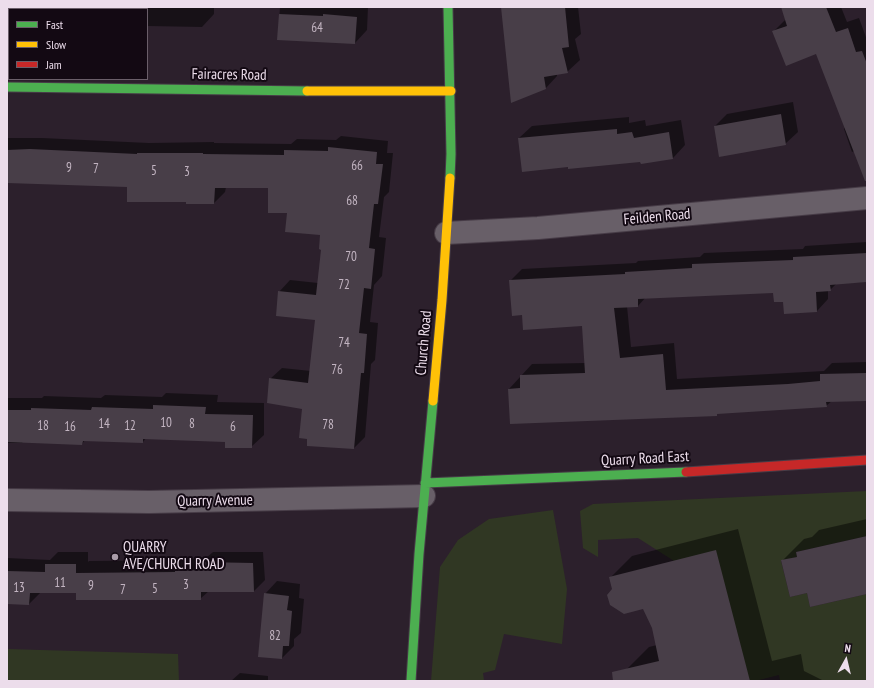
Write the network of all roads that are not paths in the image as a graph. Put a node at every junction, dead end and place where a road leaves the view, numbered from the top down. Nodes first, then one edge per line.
1 (448, 7) edge
2 (7, 87) edge
3 (451, 91) junction
4 (867, 198) edge
5 (446, 233) junction
6 (867, 460) edge
7 (424, 489) junction
8 (7, 500) edge
9 (410, 681) edge

1 - 3 street, Church Road
2 - 3 street, Fairacres Road
3 - 5 street, Church Road
4 - 5 street, Feilden Road
5 - 7 street, Church Road
6 - 7 street, Quarry Road East
7 - 8 street, Quarry Avenue
7 - 9 street, Church Road

